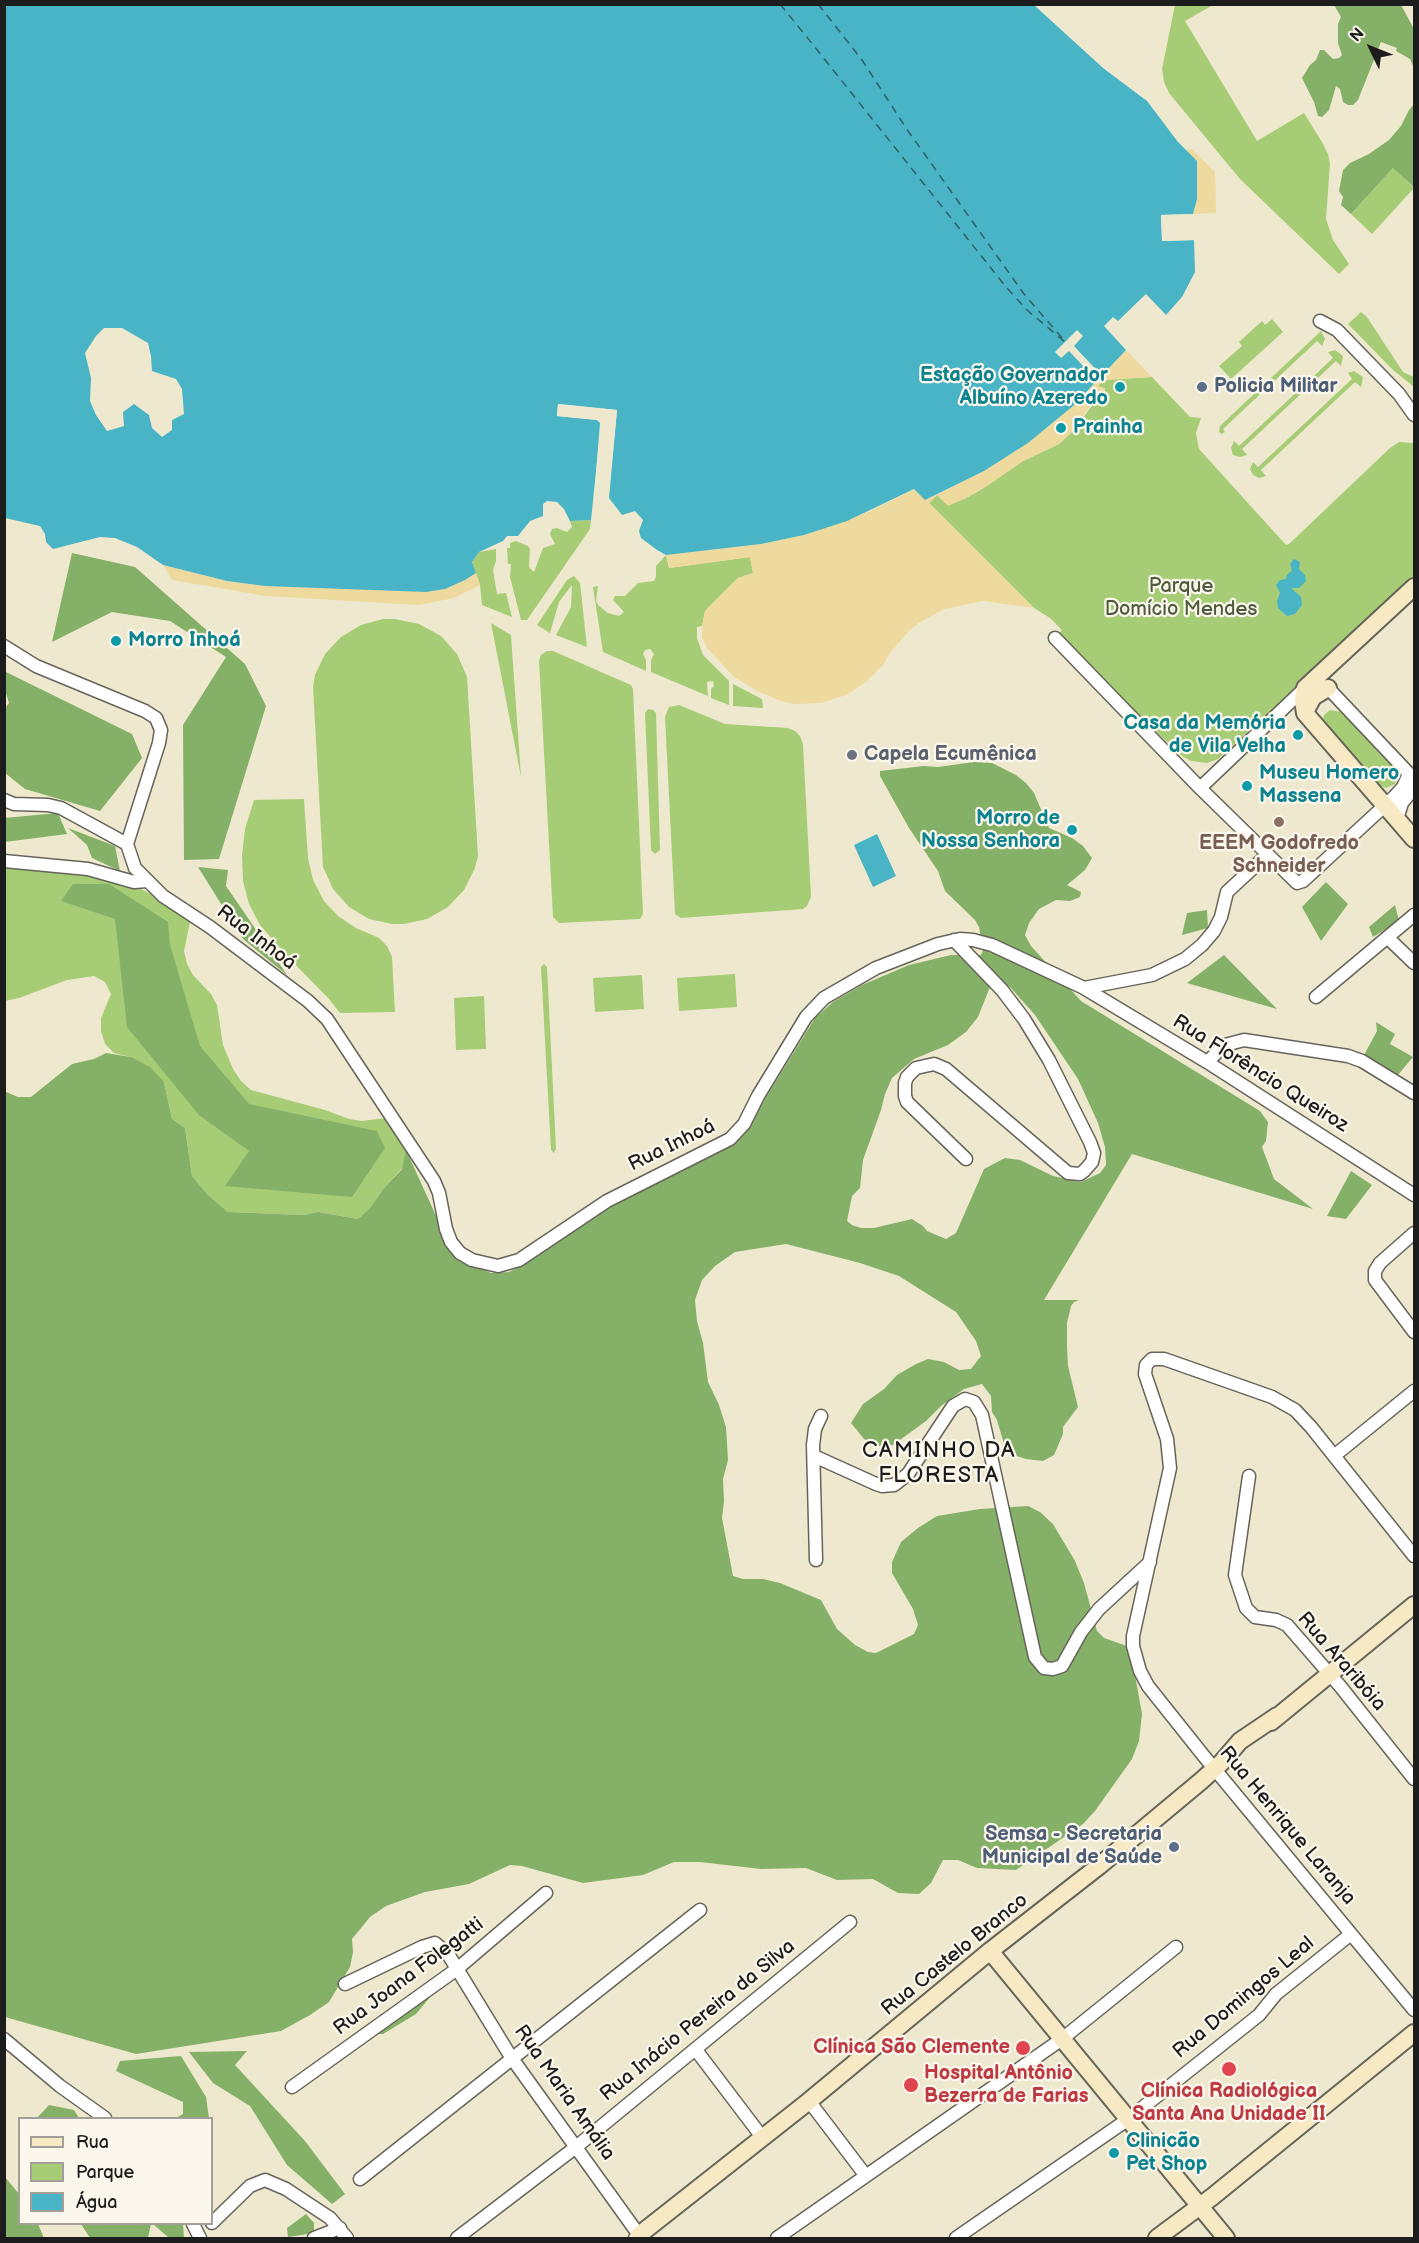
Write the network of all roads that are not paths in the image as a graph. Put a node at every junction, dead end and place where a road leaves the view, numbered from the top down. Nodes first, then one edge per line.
1 (1320, 321) dead end
2 (1414, 415) edge
3 (1414, 587) edge
4 (1055, 638) dead end
5 (4, 646) edge
6 (1305, 688) junction
7 (1328, 688) junction
8 (1281, 711) junction
9 (1305, 713) junction
10 (1412, 777) edge
11 (1200, 788) junction
12 (1414, 788) edge
13 (4, 800) edge
14 (1384, 806) junction
15 (1397, 819) junction
16 (1414, 838) edge
17 (127, 844) junction
18 (1267, 855) junction
19 (4, 861) edge
20 (147, 881) junction
21 (1414, 915) edge
22 (1388, 938) junction
23 (954, 940) junction
24 (1414, 963) edge
25 (1084, 988) junction
26 (1316, 997) dead end
27 (1208, 1062) junction
28 (1414, 1093) edge
29 (966, 1159) dead end
30 (1414, 1195) edge
31 (1414, 1233) edge
32 (1414, 1332) edge
33 (1414, 1391) edge
34 (821, 1416) dead end
35 (814, 1456) junction
36 (1334, 1456) junction
37 (1249, 1476) dead end
38 (1414, 1556) edge
39 (816, 1560) dead end
40 (1150, 1562) junction
41 (1414, 1605) edge
42 (1329, 1674) junction
43 (1215, 1769) junction
44 (1414, 1779) edge
45 (546, 1893) dead end
46 (700, 1910) dead end
47 (850, 1922) dead end
48 (1351, 1934) junction
49 (1176, 1947) dead end
50 (990, 1951) junction
51 (457, 1969) junction
52 (345, 1984) dead end
53 (1414, 2010) edge
54 (1414, 2033) edge
55 (4, 2039) edge
56 (1062, 2039) junction
57 (696, 2050) junction
58 (511, 2058) junction
59 (292, 2087) dead end
60 (809, 2102) junction
61 (104, 2117) edge
62 (1127, 2120) junction
63 (762, 2137) junction
64 (576, 2147) junction
65 (866, 2176) junction
66 (360, 2179) dead end
67 (1199, 2206) junction
68 (213, 2221) edge
69 (344, 2233) edge
70 (639, 2237) edge
71 (314, 2238) edge
72 (457, 2238) edge
73 (777, 2238) edge
74 (956, 2238) edge
75 (1157, 2238) edge
76 (1226, 2238) edge

1 - 2 street
3 - 6 street
4 - 11 street
5 - 17 street
6 - 7 street
6 - 8 street
6 - 9 street
7 - 9 street
7 - 10 street
8 - 9 street
8 - 11 street
9 - 14 street
10 - 14 street
11 - 18 street
12 - 15 street
13 - 17 street
14 - 15 street
14 - 18 street
15 - 16 street
17 - 20 street, Rua Inhoá
18 - 25 street
19 - 20 street
20 - 23 street, Rua Inhoá
21 - 22 street
22 - 24 street
22 - 26 street
23 - 25 street, Rua Inhoá
23 - 29 street
25 - 27 street, Rua Florêncio Queiroz
27 - 28 street
27 - 30 street, Rua Florêncio Queiroz
31 - 32 street
33 - 36 street
34 - 35 street
35 - 39 street
35 - 40 street
36 - 38 street
36 - 40 street, Rua Henrique Laranja
37 - 42 street, Rua Araribóia
40 - 43 street, Rua Henrique Laranja
41 - 42 street, Rua Castelo Branco
42 - 43 street, Rua Castelo Branco
42 - 44 street, Rua Araribóia
43 - 48 street, Rua Henrique Laranja
43 - 50 street, Rua Castelo Branco
45 - 51 street, Rua Joana Folegatti
46 - 58 street
47 - 57 street, Rua Inácio Pereira da Silva
48 - 53 street, Rua Henrique Laranja
48 - 62 street, Rua Domingos Leal
49 - 56 street
50 - 56 street
50 - 60 street, Rua Castelo Branco
51 - 52 street, Rua Maria Amália
51 - 58 street, Rua Maria Amália
51 - 59 street, Rua Joana Folegatti
54 - 67 street
55 - 61 street
56 - 62 street
56 - 65 street
57 - 63 street
57 - 64 street, Rua Inácio Pereira da Silva
58 - 64 street, Rua Maria Amália
58 - 66 street
60 - 63 street, Rua Castelo Branco
60 - 65 street
62 - 67 street
62 - 74 street, Rua Domingos Leal
63 - 70 street, Rua Castelo Branco
64 - 70 street, Rua Maria Amália
64 - 72 street, Rua Inácio Pereira da Silva
65 - 73 street
67 - 75 street
67 - 76 street
68 - 69 street
69 - 71 street

